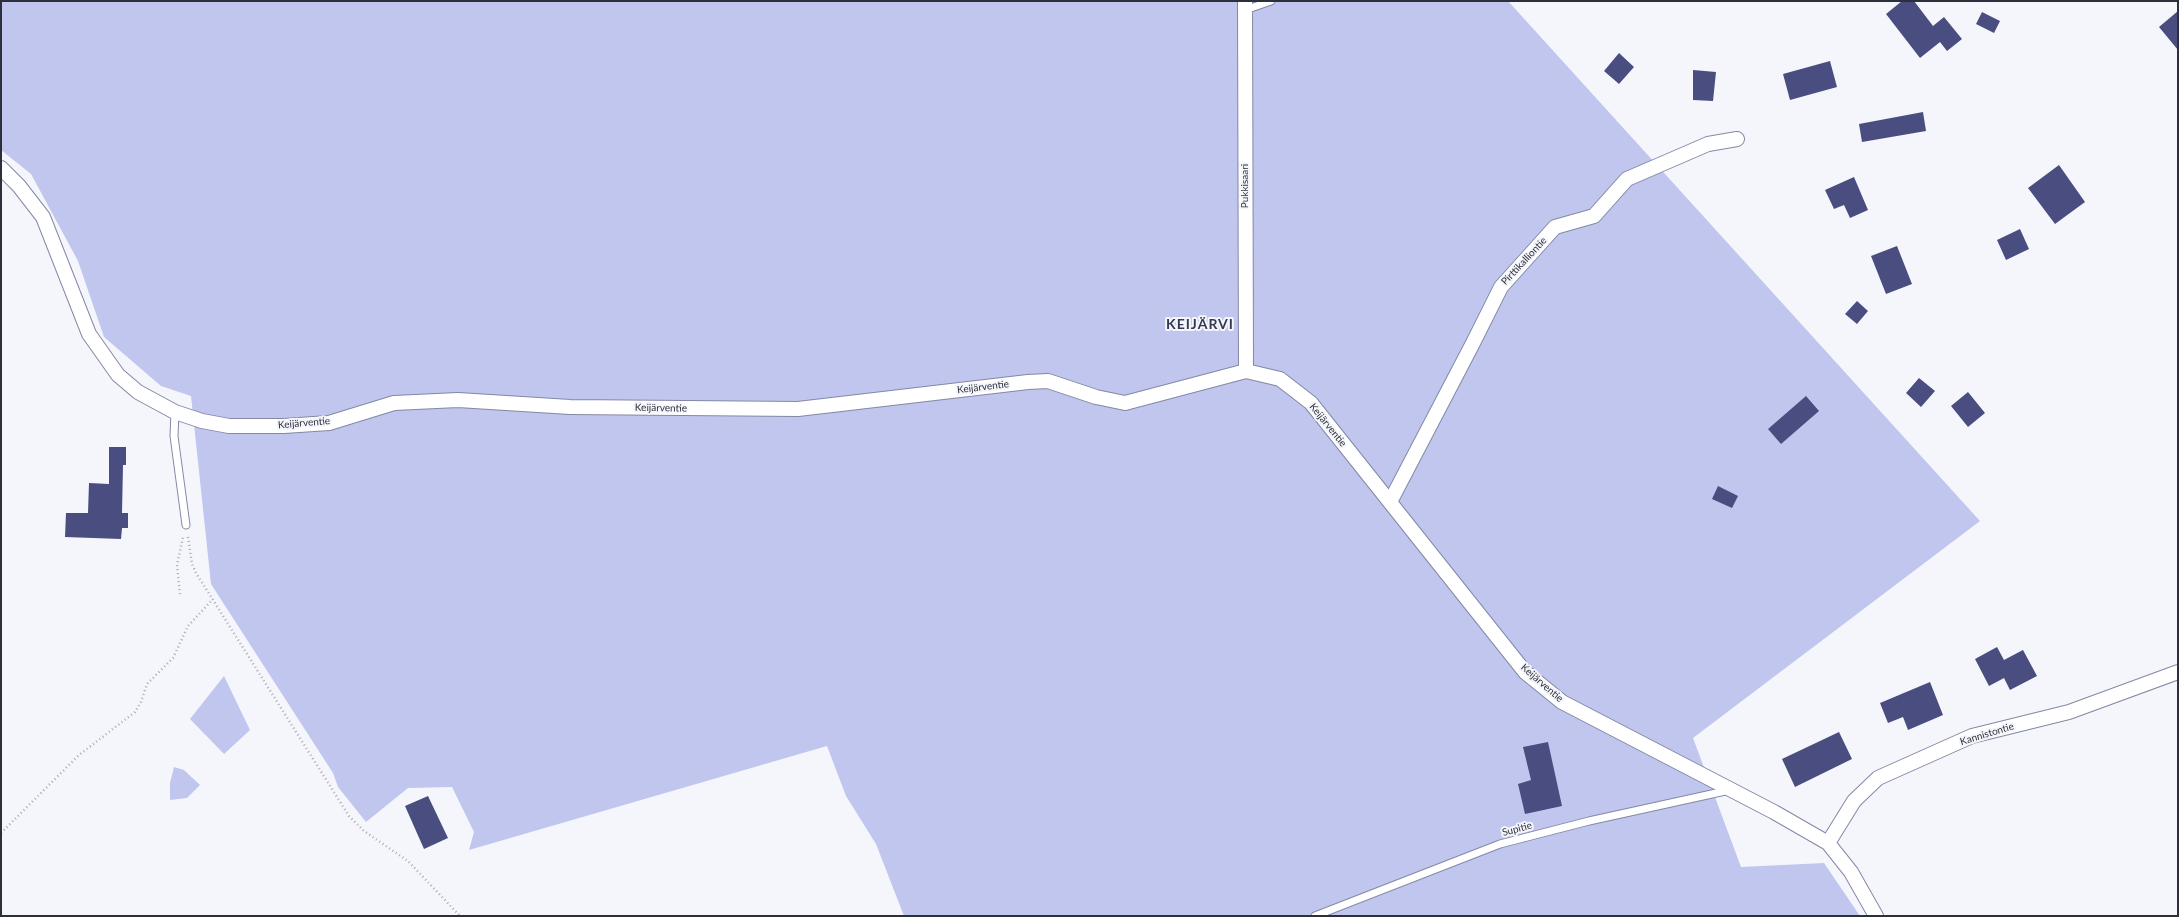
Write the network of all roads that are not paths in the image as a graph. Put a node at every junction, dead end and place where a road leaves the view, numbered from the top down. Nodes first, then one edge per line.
1 (1271, 1) edge
2 (1245, 6) edge
3 (1737, 140) dead end
4 (1, 168) edge
5 (1246, 371) junction
6 (175, 412) junction
7 (1390, 502) junction
8 (186, 525) road end
9 (2178, 672) edge
10 (1732, 790) junction
11 (1828, 843) junction
12 (1315, 916) edge
13 (1876, 916) edge

1 - 2 lane
2 - 5 street, Pukkisaari
3 - 7 street, Pirttikalliontie
4 - 6 street, Keijärventie
5 - 6 street, Keijärventie
5 - 7 street, Keijärventie
6 - 8 lane
7 - 10 street, Keijärventie
9 - 11 street, Kannistontie
10 - 11 street, Keijärventie
10 - 12 lane, Supitie
11 - 13 street, Keijärventie

